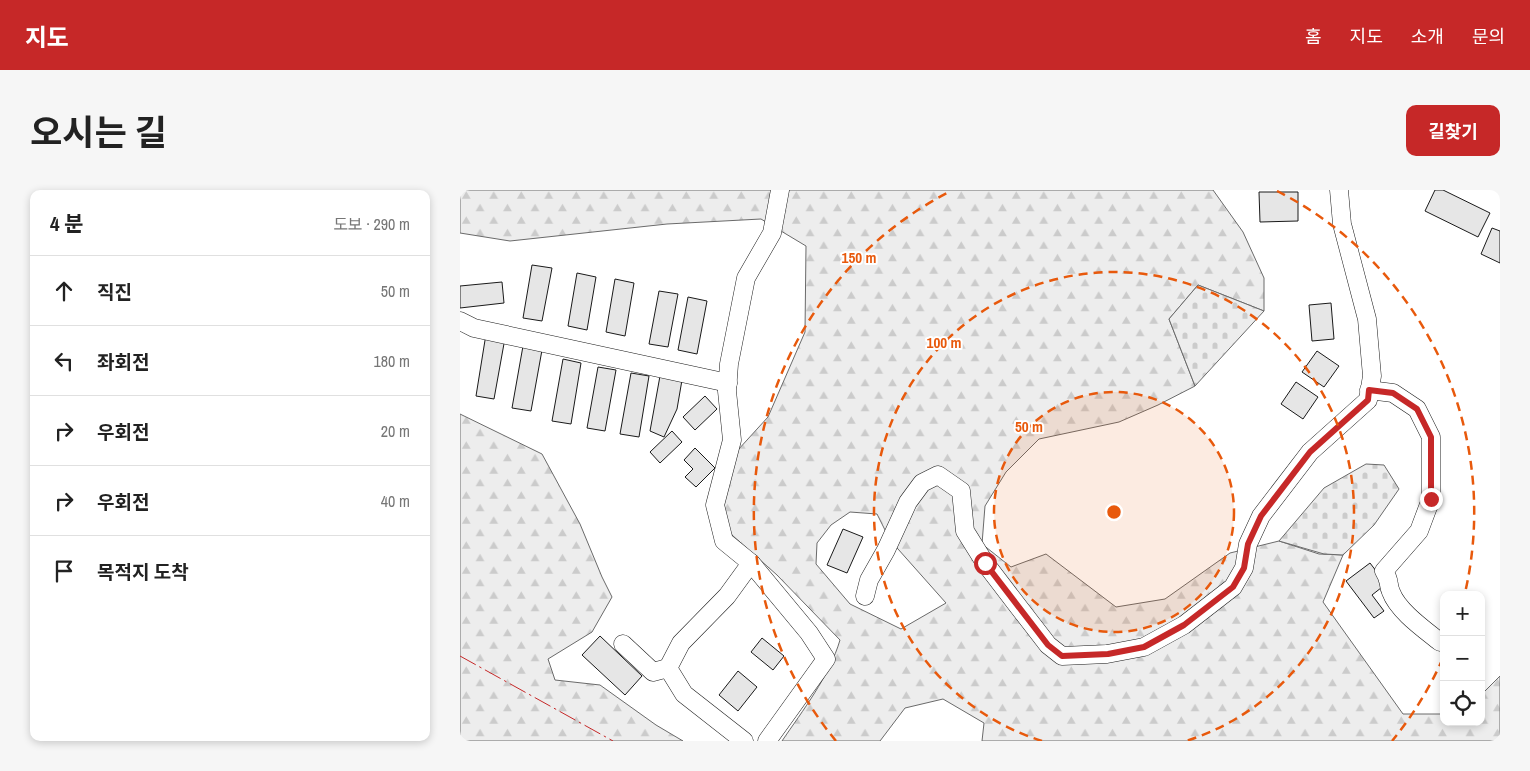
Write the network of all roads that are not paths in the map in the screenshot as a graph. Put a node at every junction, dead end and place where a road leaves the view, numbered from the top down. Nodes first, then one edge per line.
1 (780, 190) edge
2 (1340, 190) edge
3 (460, 321) edge
4 (728, 383) junction
5 (1369, 390) junction
6 (751, 563) junction
7 (865, 596) dead end
8 (1440, 642) dead end
9 (623, 644) dead end
10 (668, 668) junction
11 (744, 741) edge
12 (767, 741) edge

1 - 4 lane
2 - 5 lane
3 - 4 lane
4 - 6 lane
5 - 7 lane
5 - 8 lane
6 - 10 lane
6 - 12 lane
9 - 10 lane
10 - 11 lane

